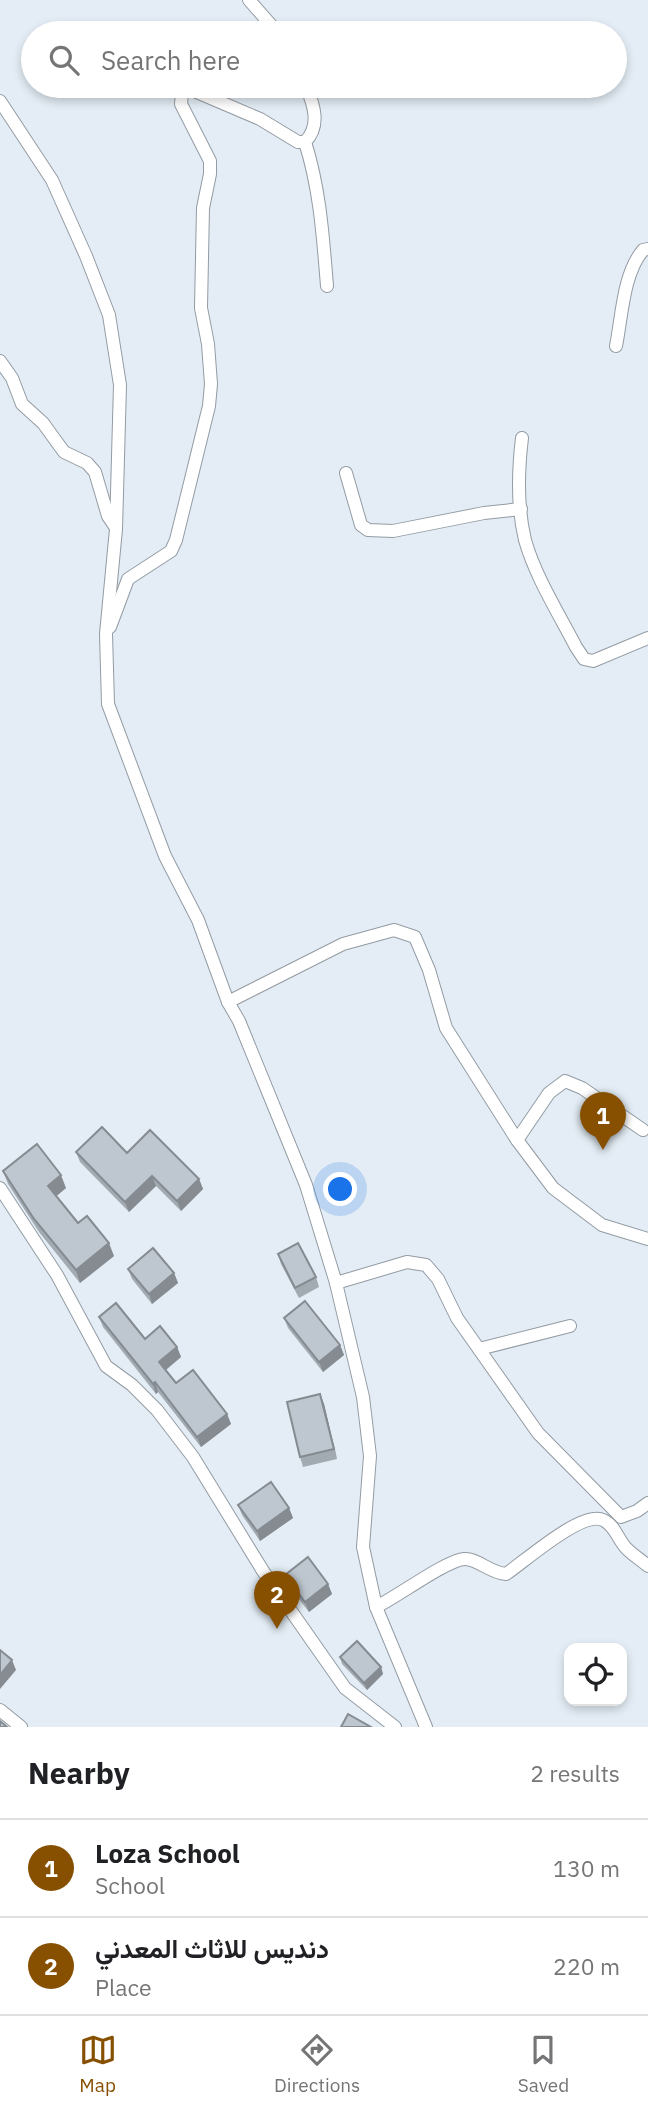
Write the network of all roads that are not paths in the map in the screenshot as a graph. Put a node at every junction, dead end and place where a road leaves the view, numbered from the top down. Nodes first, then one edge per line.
1 (249, 0) edge
2 (267, 21) edge
3 (182, 98) edge
4 (214, 98) edge
5 (310, 98) edge
6 (0, 100) edge
7 (304, 142) junction
8 (648, 249) edge
9 (327, 286) dead end
10 (616, 346) dead end
11 (0, 361) edge
12 (522, 438) dead end
13 (346, 473) dead end
14 (521, 509) junction
15 (116, 528) junction
16 (106, 634) junction
17 (648, 638) edge
18 (228, 1002) junction
19 (643, 1130) dead end
20 (517, 1140) junction
21 (0, 1188) edge
22 (648, 1239) edge
23 (336, 1283) junction
24 (570, 1326) dead end
25 (479, 1349) junction
26 (648, 1503) edge
27 (648, 1566) edge
28 (376, 1607) junction
29 (0, 1710) edge
30 (21, 1727) edge
31 (396, 1727) edge
32 (426, 1727) edge

1 - 2 street
3 - 16 street
4 - 7 street
5 - 7 street
6 - 15 street
7 - 9 street
8 - 10 street
11 - 15 street
12 - 14 street
13 - 14 street
14 - 17 street
15 - 16 street
16 - 18 street
18 - 20 street
18 - 23 street
19 - 20 street
20 - 22 street
21 - 31 street
23 - 25 street
23 - 28 street
24 - 25 street
25 - 26 street
27 - 28 street
28 - 32 street
29 - 30 street

